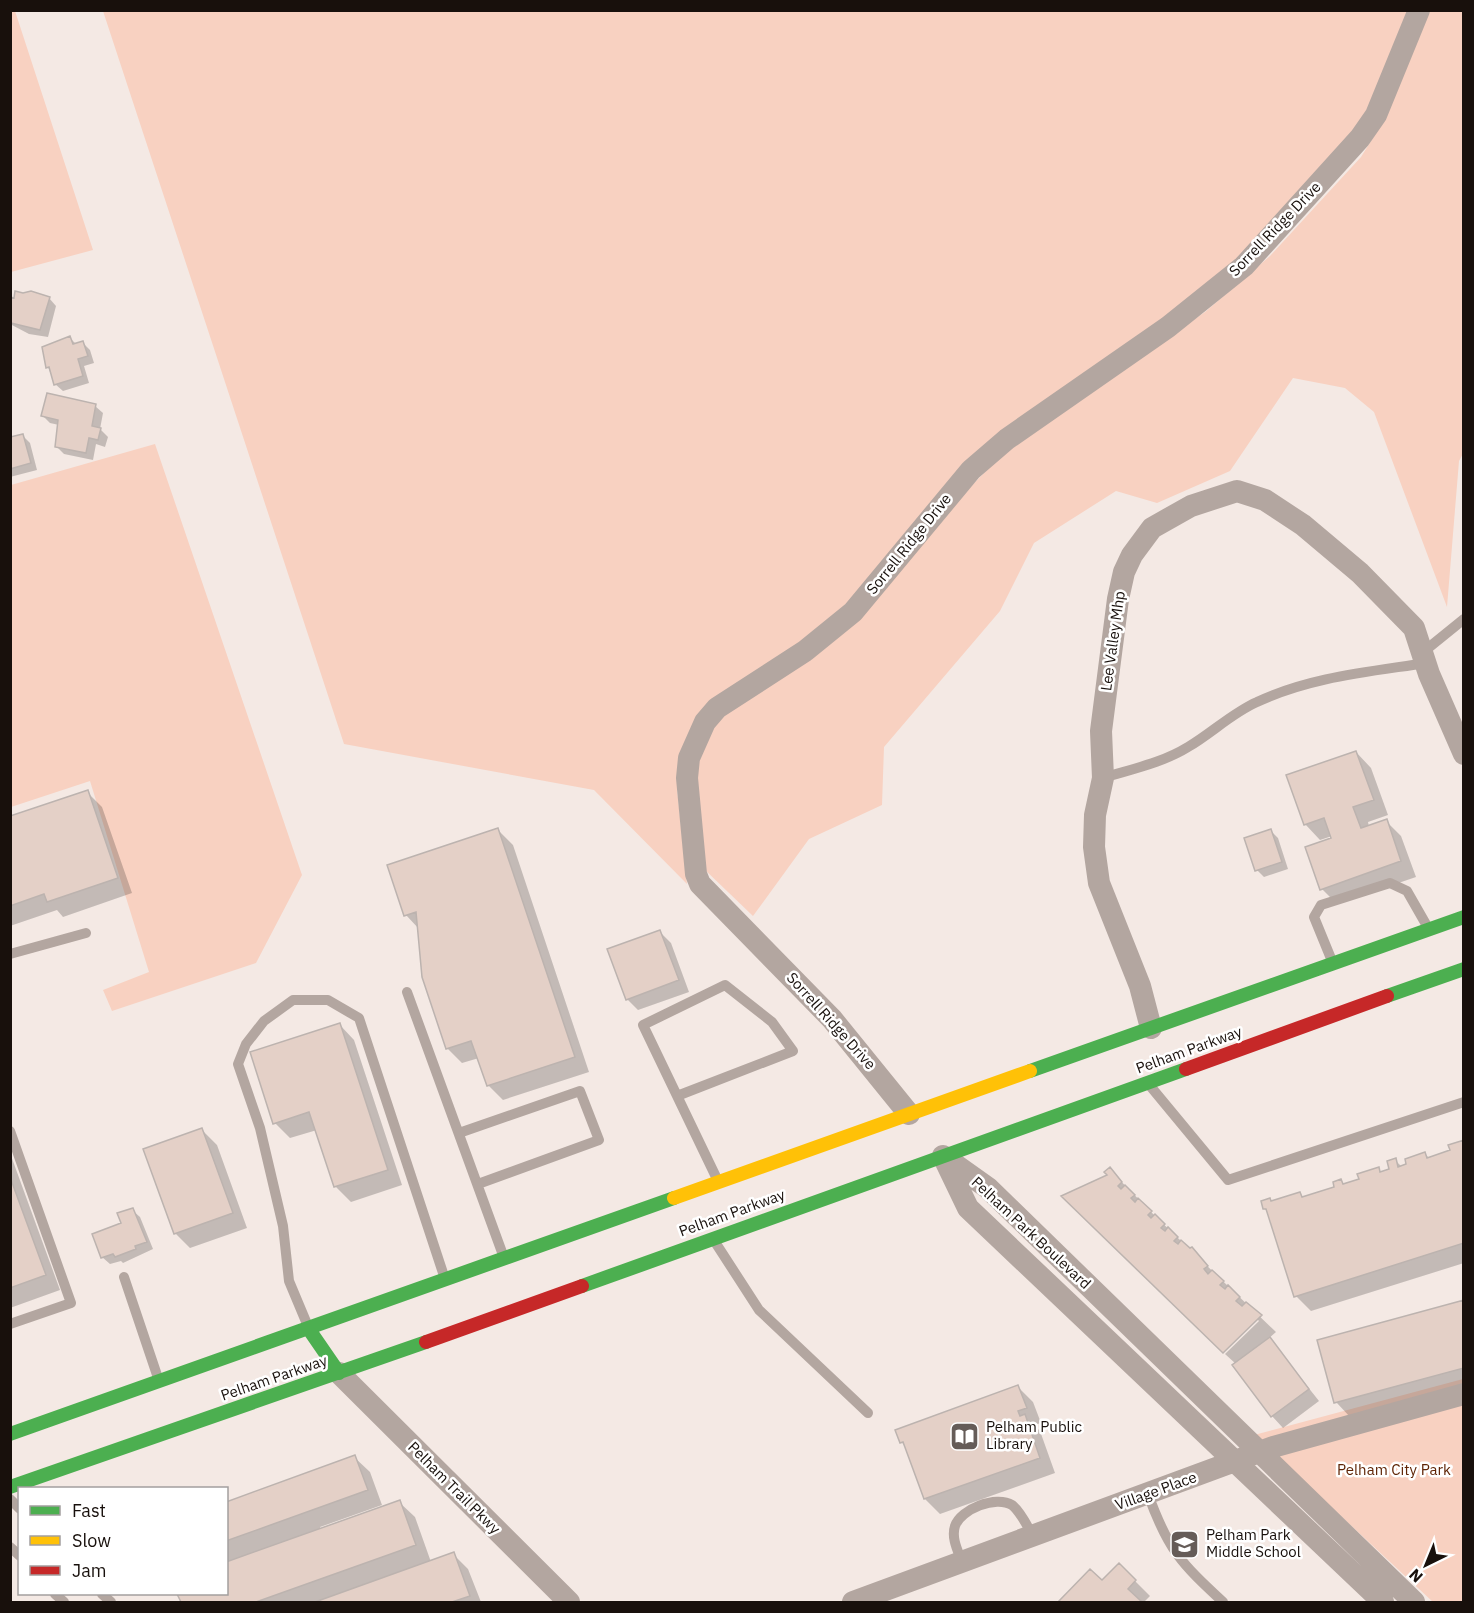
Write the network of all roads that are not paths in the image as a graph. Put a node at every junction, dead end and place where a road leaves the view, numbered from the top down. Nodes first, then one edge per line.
1 (1419, 10) edge
2 (1464, 619) edge
3 (1424, 658) junction
4 (1464, 754) edge
5 (1103, 778) junction
6 (1464, 917) edge
7 (1429, 929) junction
8 (86, 933) dead end
9 (10, 954) edge
10 (1333, 963) junction
11 (1464, 969) edge
12 (407, 993) dead end
13 (1150, 1033) junction
14 (1148, 1077) junction
15 (677, 1096) junction
16 (1464, 1102) edge
17 (912, 1118) junction
18 (10, 1131) edge
19 (459, 1133) junction
20 (939, 1152) junction
21 (719, 1182) junction
22 (478, 1184) junction
23 (712, 1238) junction
24 (504, 1258) junction
25 (124, 1277) dead end
26 (445, 1279) junction
27 (10, 1324) edge
28 (308, 1328) junction
29 (339, 1373) junction
30 (159, 1381) junction
31 (1464, 1394) edge
32 (868, 1413) dead end
33 (10, 1434) edge
34 (1260, 1452) junction
35 (1235, 1462) junction
36 (10, 1487) edge
37 (1148, 1494) junction
38 (1033, 1536) junction
39 (962, 1562) junction
40 (569, 1602) edge
41 (853, 1602) edge
42 (1223, 1602) edge
43 (1383, 1602) edge
44 (1414, 1602) edge

1 - 17 street, Sorrell Ridge Drive
2 - 3 lane
3 - 4 street, Lee Valley Mhp
3 - 5 lane
3 - 5 street, Lee Valley Mhp
5 - 13 street, Lee Valley Mhp
6 - 7 main road
7 - 10 main road
7 - 10 lane
8 - 9 lane
10 - 13 main road
11 - 14 main road, Pelham Parkway
12 - 19 lane
13 - 17 main road
14 - 16 lane
14 - 20 main road, Pelham Parkway
15 - 15 lane
15 - 21 lane
17 - 21 main road
18 - 27 lane
19 - 22 lane
19 - 22 lane
20 - 23 main road, Pelham Parkway
20 - 34 street, Pelham Park Boulevard
20 - 35 street, Pelham Park Boulevard
21 - 24 main road
22 - 24 lane
23 - 29 main road, Pelham Parkway
23 - 32 lane
24 - 26 main road
25 - 30 lane
26 - 28 main road
26 - 28 lane
28 - 29 main road
28 - 30 main road
29 - 36 main road, Pelham Parkway
29 - 40 street, Pelham Trail Pkwy
30 - 33 main road
31 - 34 street, Village Place
34 - 35 street, Village Place
34 - 44 street, Pelham Park Boulevard
35 - 37 street, Village Place
35 - 43 street, Pelham Park Boulevard
37 - 38 street, Village Place
37 - 42 lane
38 - 39 street, Village Place
38 - 39 lane
39 - 41 street, Village Place

